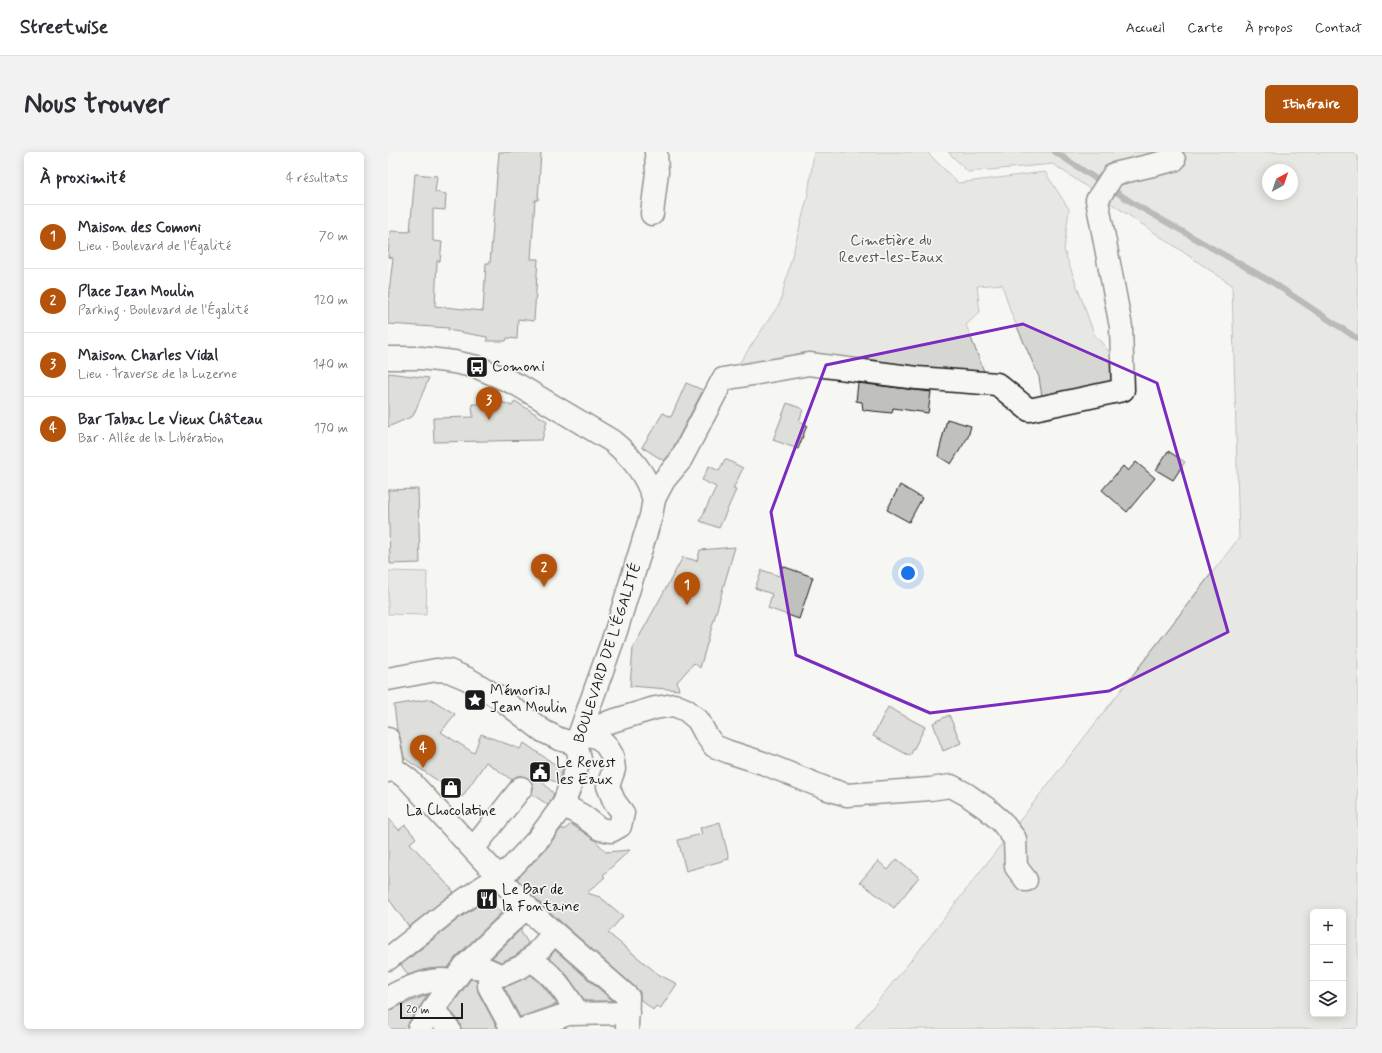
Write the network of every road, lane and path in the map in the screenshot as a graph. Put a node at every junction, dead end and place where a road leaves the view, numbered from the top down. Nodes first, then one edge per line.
1 (656, 152) edge
2 (1174, 160) dead end
3 (652, 214) dead end
4 (388, 358) edge
5 (654, 499) junction
6 (388, 679) edge
7 (388, 739) edge
8 (581, 739) junction
9 (396, 773) edge
10 (521, 788) dead end
11 (563, 805) junction
12 (473, 849) junction
13 (499, 877) junction
14 (1026, 880) dead end
15 (526, 907) junction
16 (554, 933) junction
17 (388, 959) edge
18 (530, 960) junction
19 (494, 973) junction
20 (459, 974) junction
21 (388, 998) edge
22 (433, 1009) junction
23 (583, 1013) junction
24 (628, 1013) edge
25 (419, 1029) edge
26 (449, 1029) edge
27 (512, 1029) edge
28 (524, 1029) edge

1 - 3 street
2 - 5 street, BOULEVARD DE L'ÉGALITÉ
4 - 5 street
5 - 8 street, BOULEVARD DE L'ÉGALITÉ
6 - 8 street
7 - 9 street
8 - 11 street, BOULEVARD DE L'ÉGALITÉ
8 - 11 street
8 - 14 street
9 - 12 street
10 - 12 street
11 - 13 street, BOULEVARD DE L'ÉGALITÉ
12 - 13 street
13 - 15 street
13 - 17 street, BOULEVARD DE L'ÉGALITÉ
15 - 16 street
15 - 20 street
16 - 18 street
16 - 24 street
18 - 19 street
18 - 23 street
19 - 20 street
19 - 27 street
20 - 21 street
20 - 22 street
22 - 25 street
22 - 26 street
23 - 24 street
23 - 28 street

